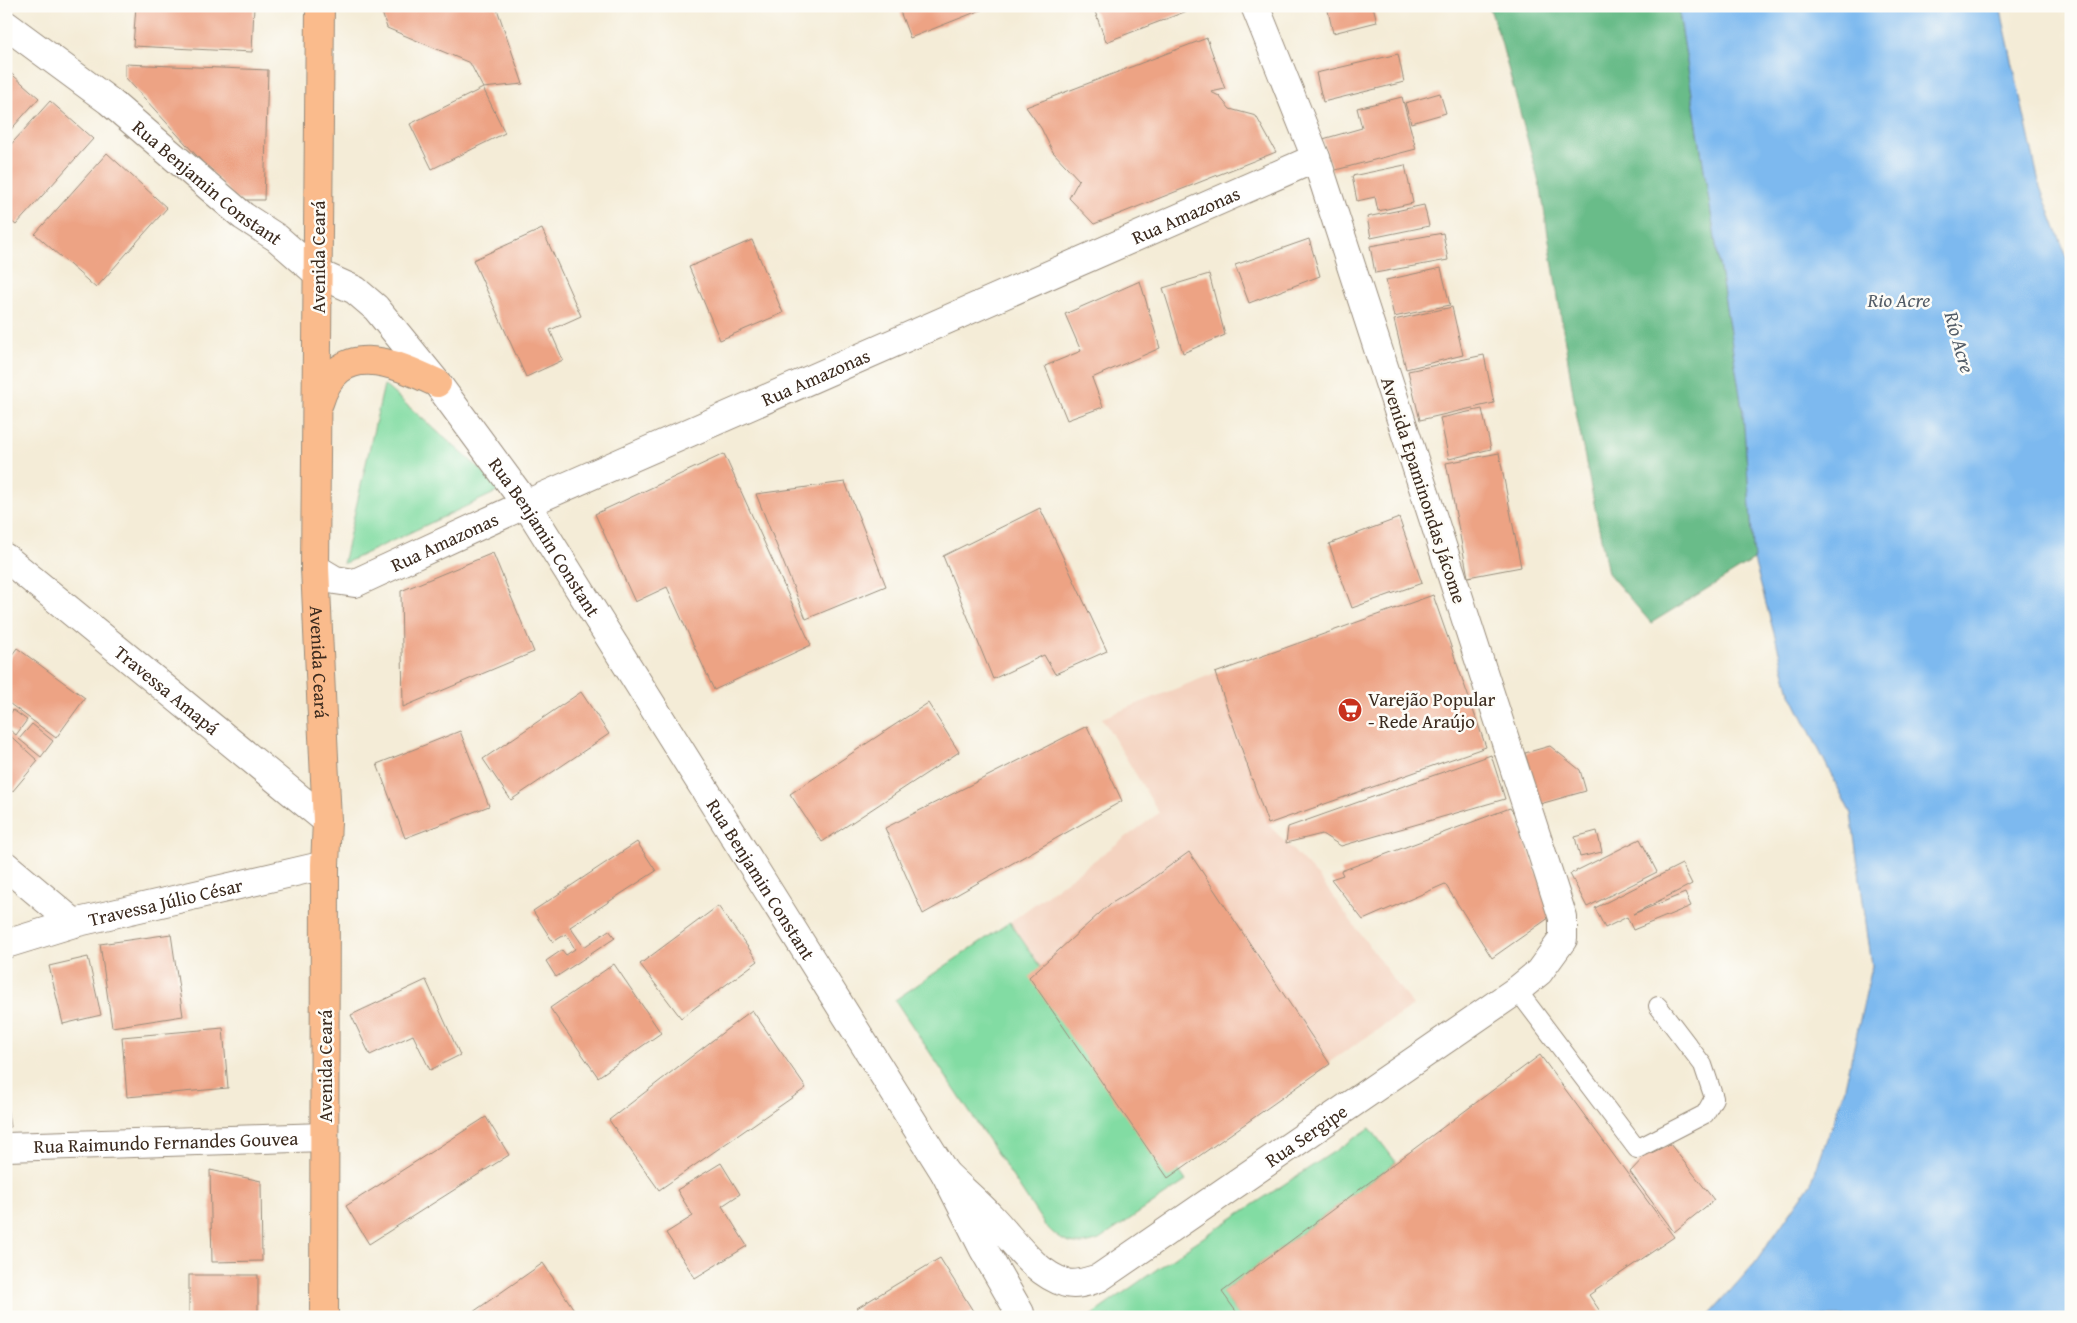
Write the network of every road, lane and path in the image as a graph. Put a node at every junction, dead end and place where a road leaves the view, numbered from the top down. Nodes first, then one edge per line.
1 (320, 6) edge
2 (1255, 6) edge
3 (6, 25) edge
4 (1316, 158) junction
5 (317, 273) junction
6 (437, 383) junction
7 (318, 409) junction
8 (526, 504) junction
9 (6, 558) edge
10 (315, 568) junction
11 (327, 821) junction
12 (325, 865) junction
13 (6, 866) edge
14 (74, 923) junction
15 (6, 944) edge
16 (1539, 972) joint
17 (1517, 990) junction
18 (1658, 1006) dead end
19 (324, 1137) junction
20 (6, 1147) edge
21 (944, 1172) junction
22 (1067, 1284) joint
23 (1017, 1315) edge
24 (324, 1317) edge

1 - 5 main road, Avenida Ceará
2 - 4 street, Avenida Epaminondas Jácome
3 - 5 street, Rua Benjamin Constant
4 - 8 street, Rua Amazonas
4 - 16 street, Avenida Epaminondas Jácome
5 - 6 street, Rua Benjamin Constant
5 - 7 main road, Avenida Ceará
6 - 7 main road
6 - 8 street, Rua Benjamin Constant
7 - 10 main road, Avenida Ceará
8 - 10 street, Rua Amazonas
8 - 21 street, Rua Benjamin Constant
9 - 11 street, Travessa Amapá
10 - 11 main road, Avenida Ceará
11 - 12 main road, Avenida Ceará
12 - 14 street, Travessa Júlio César
12 - 19 main road, Avenida Ceará
13 - 14 street
14 - 15 street, Travessa Júlio César
16 - 17 street, Rua Sergipe
17 - 18 lane
17 - 22 street, Rua Sergipe
19 - 20 street, Rua Raimundo Fernandes Gouvea
19 - 24 main road, Avenida Ceará
21 - 22 street, Rua Benjamin Constant
21 - 23 street, Rua Benjamin Constant

